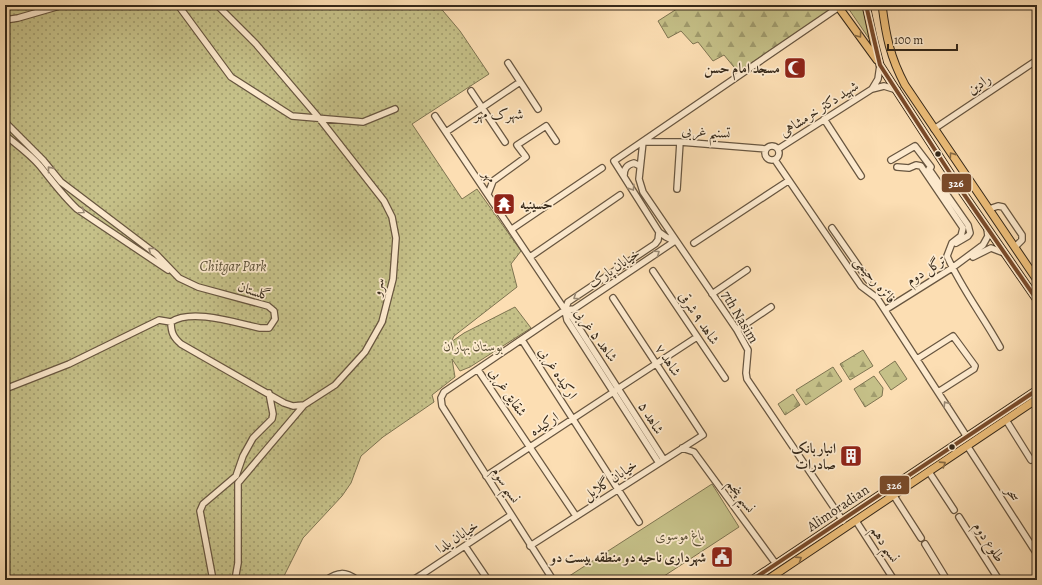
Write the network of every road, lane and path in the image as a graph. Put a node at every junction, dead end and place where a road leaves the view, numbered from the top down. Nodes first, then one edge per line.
1 (63, 5) edge
2 (178, 5) edge
3 (217, 5) edge
4 (866, 5) edge
5 (882, 5) edge
6 (838, 6) edge
7 (5, 20) edge
8 (1037, 60) edge
9 (508, 63) dead end
10 (880, 65) junction
11 (520, 82) junction
12 (872, 89) junction
13 (897, 90) junction
14 (471, 91) dead end
15 (482, 108) junction
16 (395, 109) dead end
17 (538, 109) dead end
18 (435, 116) dead end
19 (319, 118) junction
20 (824, 119) junction
21 (5, 122) edge
22 (934, 129) junction
23 (446, 132) junction
24 (5, 135) edge
25 (556, 141) dead end
26 (504, 142) dead end
27 (643, 142) junction
28 (680, 142) junction
29 (766, 149) junction
30 (778, 149) junction
31 (775, 160) junction
32 (891, 160) dead end
33 (640, 166) junction
34 (897, 167) dead end
35 (602, 168) dead end
36 (927, 170) junction
37 (624, 176) junction
38 (861, 176) dead end
39 (788, 181) junction
40 (677, 189) dead end
41 (488, 194) junction
42 (620, 196) dead end
43 (991, 212) junction
44 (986, 224) junction
45 (832, 228) dead end
46 (512, 229) junction
47 (659, 232) junction
48 (674, 241) junction
49 (694, 243) dead end
50 (1014, 247) junction
51 (1004, 253) junction
52 (530, 257) junction
53 (960, 263) junction
54 (857, 264) junction
55 (952, 268) junction
56 (848, 269) junction
57 (747, 270) dead end
58 (653, 271) dead end
59 (179, 278) junction
60 (868, 280) dead end
61 (1037, 280) edge
62 (712, 294) junction
63 (613, 298) dead end
64 (1037, 300) edge
65 (771, 306) dead end
66 (565, 310) junction
67 (885, 310) junction
68 (171, 322) junction
69 (737, 330) junction
70 (696, 337) junction
71 (522, 340) junction
72 (1000, 347) dead end
73 (917, 359) junction
74 (656, 363) junction
75 (478, 370) junction
76 (726, 378) dead end
77 (5, 389) edge
78 (617, 390) junction
79 (1037, 390) edge
80 (938, 392) junction
81 (268, 393) junction
82 (1037, 399) edge
83 (440, 401) joint
84 (304, 405) junction
85 (574, 420) junction
86 (1006, 420) junction
87 (703, 435) joint
88 (967, 437) junction
89 (968, 447) junction
90 (531, 448) junction
91 (682, 448) junction
92 (1032, 460) dead end
93 (662, 461) junction
94 (929, 472) junction
95 (486, 476) junction
96 (618, 489) junction
97 (894, 496) junction
98 (954, 510) dead end
99 (511, 515) junction
100 (576, 516) junction
101 (959, 517) dead end
102 (842, 521) junction
103 (856, 521) junction
104 (639, 522) dead end
105 (465, 546) junction
106 (530, 546) junction
107 (1037, 554) edge
108 (776, 564) junction
109 (423, 577) edge
110 (213, 580) edge
111 (235, 580) edge
112 (326, 580) edge
113 (357, 580) edge
114 (413, 580) edge
115 (488, 580) edge
116 (552, 580) edge
117 (752, 580) edge
118 (767, 580) edge
119 (894, 580) edge
120 (947, 580) edge
121 (999, 580) edge

1 - 7 street
2 - 19 street
3 - 19 street, سرو
4 - 10 main road
5 - 22 main road
6 -> 10 main road
6 - 27 street
8 - 22 street, رادین
9 - 11 street
10 - 12 street, شهید دکتر خرمشاهی
10 - 13 main road
11 - 15 street
11 - 17 street
12 - 13 street, شهید دکتر خرمشاهی
12 - 20 street, شهید دکتر خرمشاهی
13 - 44 main road
14 - 15 street
15 - 23 street
15 - 26 street
16 - 19 street
18 - 23 street, مهر
19 - 84 street, سرو
20 - 30 street, شهید دکتر خرمشاهی
20 - 38 street
59 -> 21 street, گلستان
43 -> 22 main road
23 - 41 street, مهر
24 -> 59 street
25 - 41 street
27 - 28 street, تسنیم غربی
27 - 33 street, 7th Nasim
27 - 37 street
28 - 29 street, تسنیم غربی
28 - 40 street
29 - 30 street
29 - 31 street
30 - 31 street
31 - 39 street, فائزه رحیمی
32 - 36 street
33 - 37 street
33 - 48 street, 7th Nasim
34 - 36 street
35 - 46 street
36 - 55 street
37 -> 47 street
39 - 49 street
39 - 56 street, فائزه رحیمی
41 - 46 street, مهر
42 - 52 street
43 - 44 main road
43 - 50 main road
43 - 50 street
44 - 51 main road
44 - 53 street, ترگل دوم
45 - 54 street
46 - 52 street, مهر
47 - 48 street
47 -> 66 street, خیابان پارک
48 - 62 street, 7th Nasim
66 -> 48 street, خیابان پارک
50 - 61 main road
51 - 53 street, ترگل دوم
51 - 64 main road
52 - 66 street, مهر
53 - 55 street, ترگل دوم
54 - 56 street
54 - 60 street
55 - 67 street, ترگل دوم
55 - 72 street
56 - 67 street, فائزه رحیمی
57 - 62 street
58 - 70 street, شاهد ۹ شرقی
59 - 68 street, گلستان
62 - 69 street, 7th Nasim
63 - 74 street, شاهد ۷
65 - 69 street
66 - 71 street, خیابان پارک
66 - 78 street, شاهد ۵ غربی
67 - 73 street, فائزه رحیمی
68 - 77 street
68 - 81 street
69 - 102 street, 7th Nasim
70 - 74 street, ارکیده
70 - 76 street, شاهد ۹ شرقی
71 - 75 street, خیابان پارک
71 - 85 street, ارکیده غربی
73 - 80 street, فائزه رحیمی
73 - 80 street
74 - 78 street, ارکیده
74 - 87 street, شاهد ۷
75 - 83 street, خیابان پارک
75 - 90 street, شقایق غربی
78 - 85 street, ارکیده
78 - 93 street, شاهد ۵
79 - 88 main road, Alimoradian
88 -> 80 street, فائزه رحیمی
81 - 84 street
81 - 110 street
82 - 86 main road, Alimoradian
83 - 95 street, نسیم سوم
84 - 111 street, سرو
85 - 90 street, ارکیده
85 - 96 street, ارکیده غربی
86 - 89 main road, Alimoradian
86 - 92 street
87 - 91 street, خیابان گلایل
88 - 102 main road, Alimoradian
94 -> 89 main road, Alimoradian
89 - 107 street, سحر
90 - 95 street, ارکیده
90 - 100 street, شقایق غربی
91 - 93 street, خیابان گلایل
91 - 108 street, نسیم پنجم
93 - 96 street, خیابان گلایل
94 - 97 main road, Alimoradian
94 - 98 street
95 - 99 street, نسیم سوم
96 - 100 street, خیابان گلایل
96 - 104 street
97 - 103 main road, Alimoradian
97 - 120 street
99 - 105 street, خیابان یلدا
99 - 106 street, نسیم سوم
100 - 106 street, خیابان گلایل
101 - 121 street, طلوع دوم
102 - 108 main road, Alimoradian
118 -> 103 main road, Alimoradian
103 - 119 street, نسیم دهم
105 - 109 street, خیابان یلدا
105 - 115 street
106 - 116 street, نسیم سوم
108 - 117 main road, Alimoradian
109 - 114 street, خیابان یلدا
112 - 113 street

